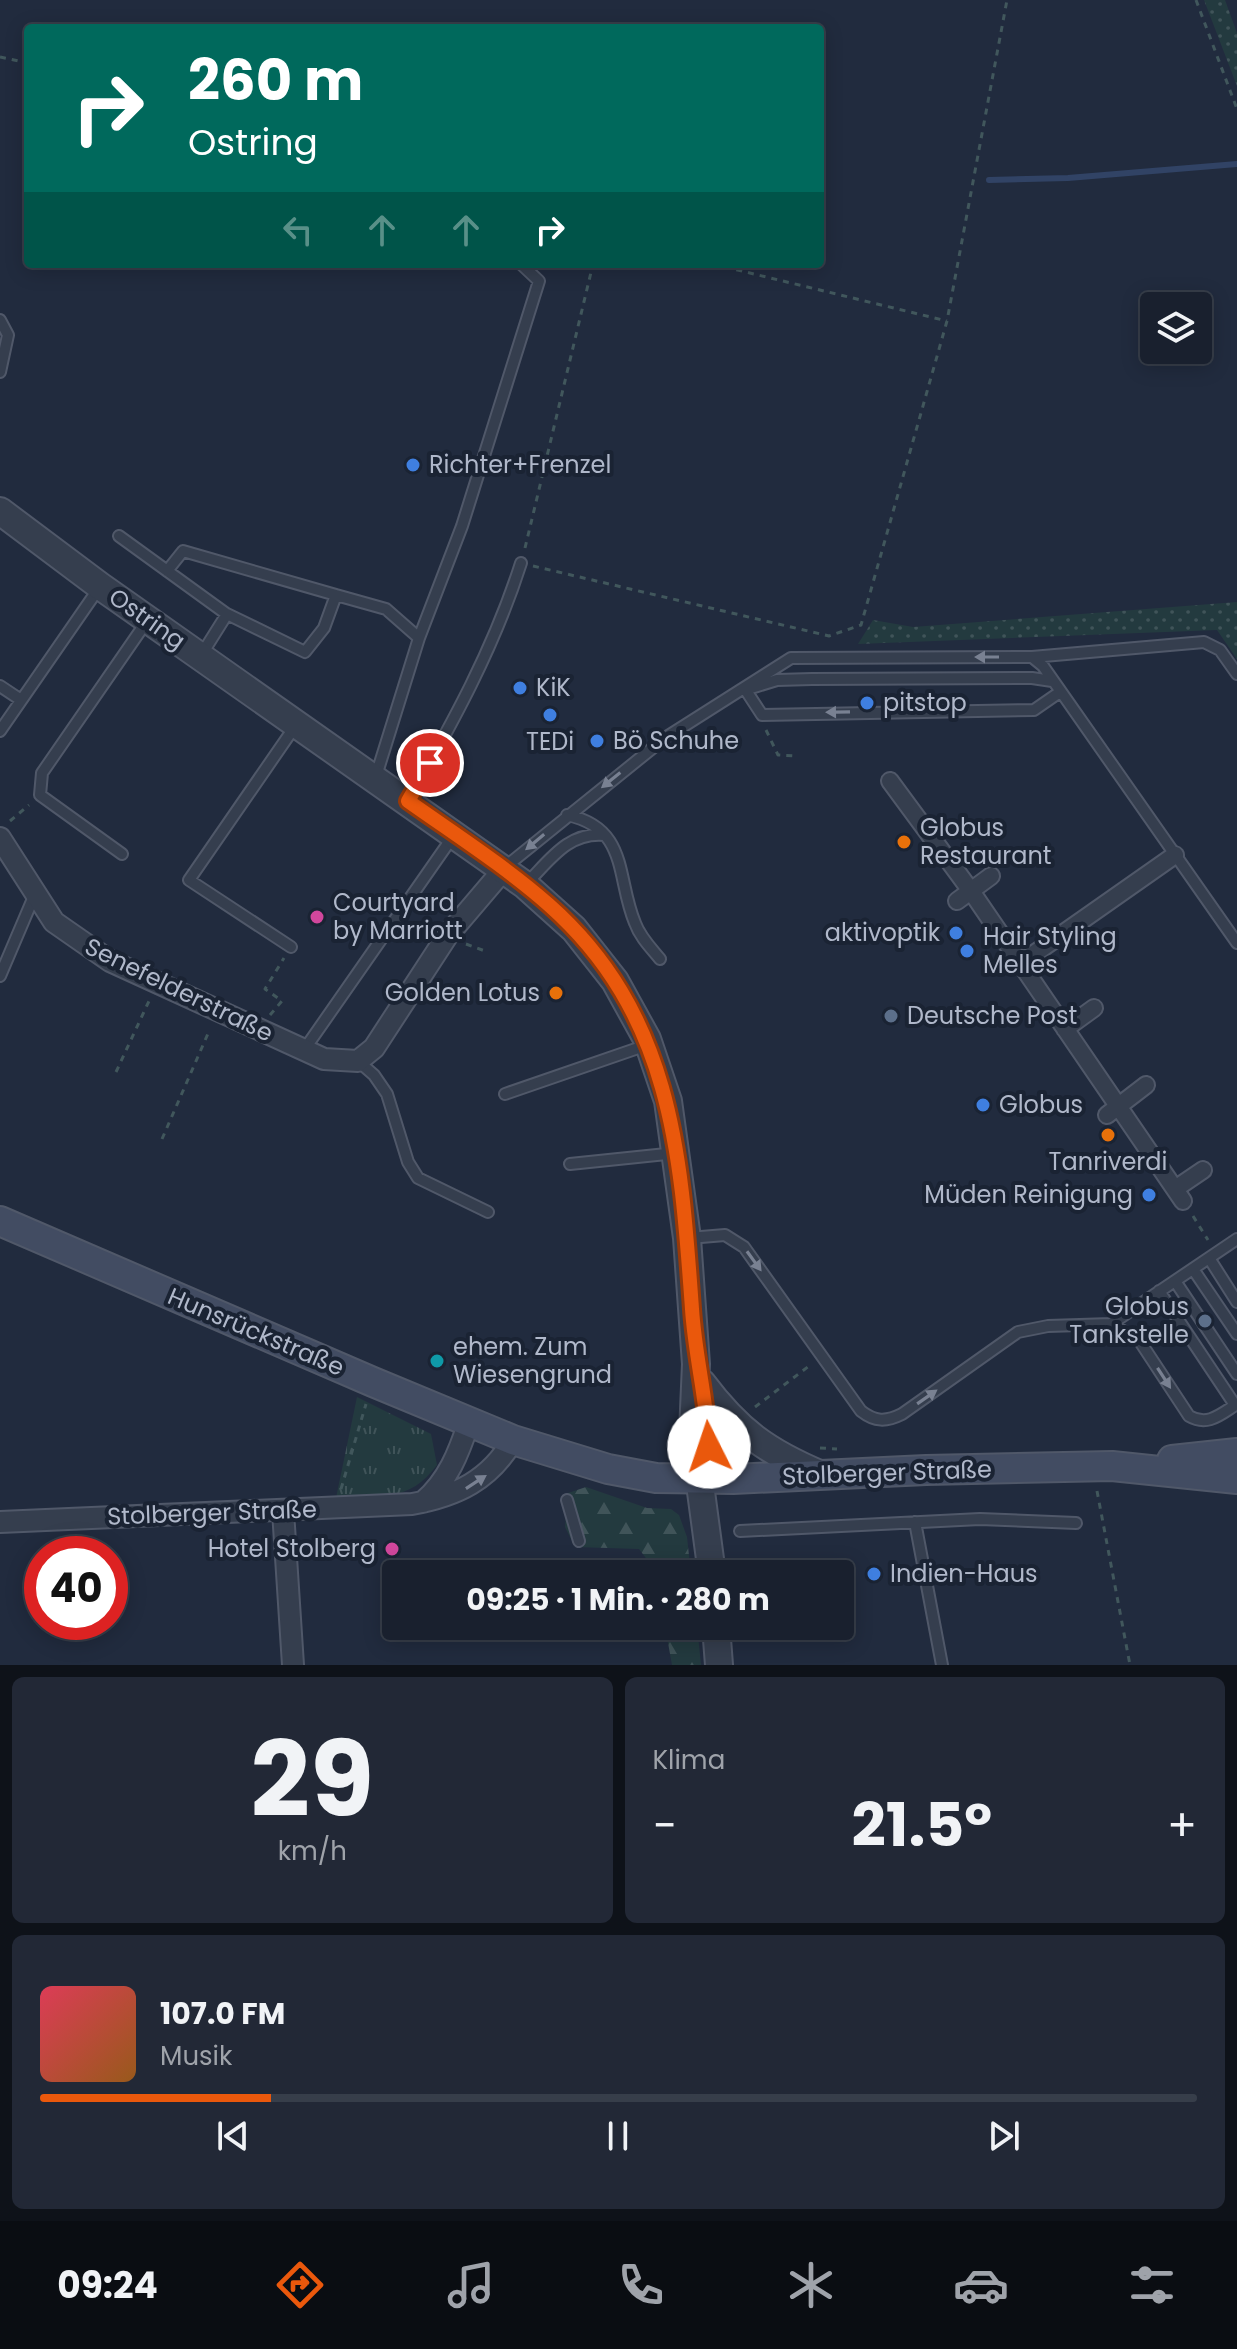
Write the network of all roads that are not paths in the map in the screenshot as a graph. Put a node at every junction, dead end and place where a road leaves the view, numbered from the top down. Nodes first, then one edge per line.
1 (525, 268) edge
2 (0, 320) edge
3 (1, 368) edge
4 (0, 511) edge
5 (119, 536) dead end
6 (521, 563) road end
7 (167, 571) junction
8 (100, 586) junction
9 (336, 595) junction
10 (228, 615) junction
11 (148, 619) junction
12 (419, 638) junction
13 (200, 657) junction
14 (1032, 657) junction
15 (1237, 674) edge
16 (1052, 681) junction
17 (0, 686) edge
18 (745, 689) junction
19 (1060, 692) junction
20 (21, 700) junction
21 (297, 724) junction
22 (0, 731) edge
23 (375, 778) junction
24 (890, 781) dead end
25 (408, 801) junction
26 (567, 815) junction
27 (4, 830) edge
28 (455, 834) junction
29 (606, 835) junction
30 (122, 854) dead end
31 (1175, 855) junction
32 (504, 869) junction
33 (991, 876) dead end
34 (525, 885) junction
35 (35, 894) junction
36 (964, 896) junction
37 (1237, 943) edge
38 (291, 947) road end
39 (660, 959) dead end
40 (1021, 963) junction
41 (0, 976) edge
42 (1094, 1008) dead end
43 (1065, 1029) junction
44 (649, 1045) junction
45 (304, 1050) junction
46 (358, 1061) junction
47 (1146, 1085) dead end
48 (505, 1094) dead end
49 (1112, 1111) junction
50 (678, 1152) junction
51 (570, 1164) dead end
52 (1203, 1170) dead end
53 (488, 1212) dead end
54 (0, 1221) edge
55 (687, 1238) junction
56 (1237, 1239) edge
57 (1212, 1256) junction
58 (1193, 1269) junction
59 (1175, 1281) junction
60 (1159, 1291) junction
61 (1237, 1302) edge
62 (1111, 1324) junction
63 (1237, 1334) edge
64 (699, 1374) junction
65 (1237, 1374) edge
66 (1236, 1405) edge
67 (469, 1422) junction
68 (513, 1440) junction
69 (1237, 1453) edge
70 (1112, 1466) junction
71 (822, 1475) junction
72 (702, 1479) junction
73 (1237, 1479) edge
74 (567, 1500) dead end
75 (423, 1502) junction
76 (283, 1511) junction
77 (0, 1522) edge
78 (915, 1522) junction
79 (1076, 1523) dead end
80 (740, 1531) dead end
81 (579, 1541) dead end
82 (711, 1560) edge
83 (717, 1640) edge
84 (293, 1665) edge
85 (719, 1665) edge
86 (942, 1665) edge

1 - 12 lane
2 - 3 lane
4 - 8 street, Ostring
5 - 7 lane
6 - 25 lane
7 - 9 lane
7 - 10 lane
8 - 11 street, Ostring
8 - 20 lane
9 - 10 lane
9 - 12 lane
10 - 13 lane
11 - 13 street, Ostring
11 - 30 lane
12 - 23 lane
13 - 21 street, Ostring
14 - 15 lane
14 - 16 lane
14 -> 18 lane
16 - 18 lane
16 - 19 lane
17 - 20 lane
19 -> 18 lane
18 -> 26 lane
19 - 31 lane
20 - 22 lane
21 - 23 street, Ostring
21 - 38 lane
23 - 25 street, Ostring
24 - 36 street
25 - 28 street, Ostring
26 - 29 lane
26 -> 32 lane
27 - 35 street, Senefelderstraße
28 - 32 street, Ostring
28 - 45 lane
29 - 34 lane
29 - 39 lane
31 - 37 lane
31 - 40 street
32 - 34 street, Ostring
32 - 46 street
33 - 36 street
34 - 44 street, Ostring
35 - 41 lane
35 - 45 street, Senefelderstraße
36 - 40 street
40 - 43 street
42 - 43 street
43 - 49 street
44 - 48 lane
44 - 50 street, Ostring
45 - 46 street, Senefelderstraße
46 - 53 lane
47 - 49 street
49 - 52 street
50 - 51 lane
50 - 55 street, Ostring
54 - 67 main road, Hunsrückstraße
55 -> 62 lane
55 - 64 street, Ostring
56 - 57 lane
57 - 58 lane
57 - 61 lane
58 - 59 lane
58 - 63 lane
59 - 60 lane
59 - 65 lane
60 - 62 lane
60 - 66 lane
62 -> 66 lane
64 - 71 street
64 - 72 street, Ostring
67 - 68 main road, Hunsrückstraße
67 - 75 street
68 - 72 main road, Stolberger Straße
75 -> 68 street, Stolberger Straße
69 - 70 main road
70 - 71 main road, Stolberger Straße
70 - 73 main road, Stolberger Straße
71 - 72 main road, Stolberger Straße
72 - 82 street, Ostring
74 - 81 lane
75 - 76 street, Stolberger Straße
76 - 77 street, Stolberger Straße
76 - 84 street
78 - 79 lane
78 - 80 lane
78 - 86 lane
83 - 85 street

